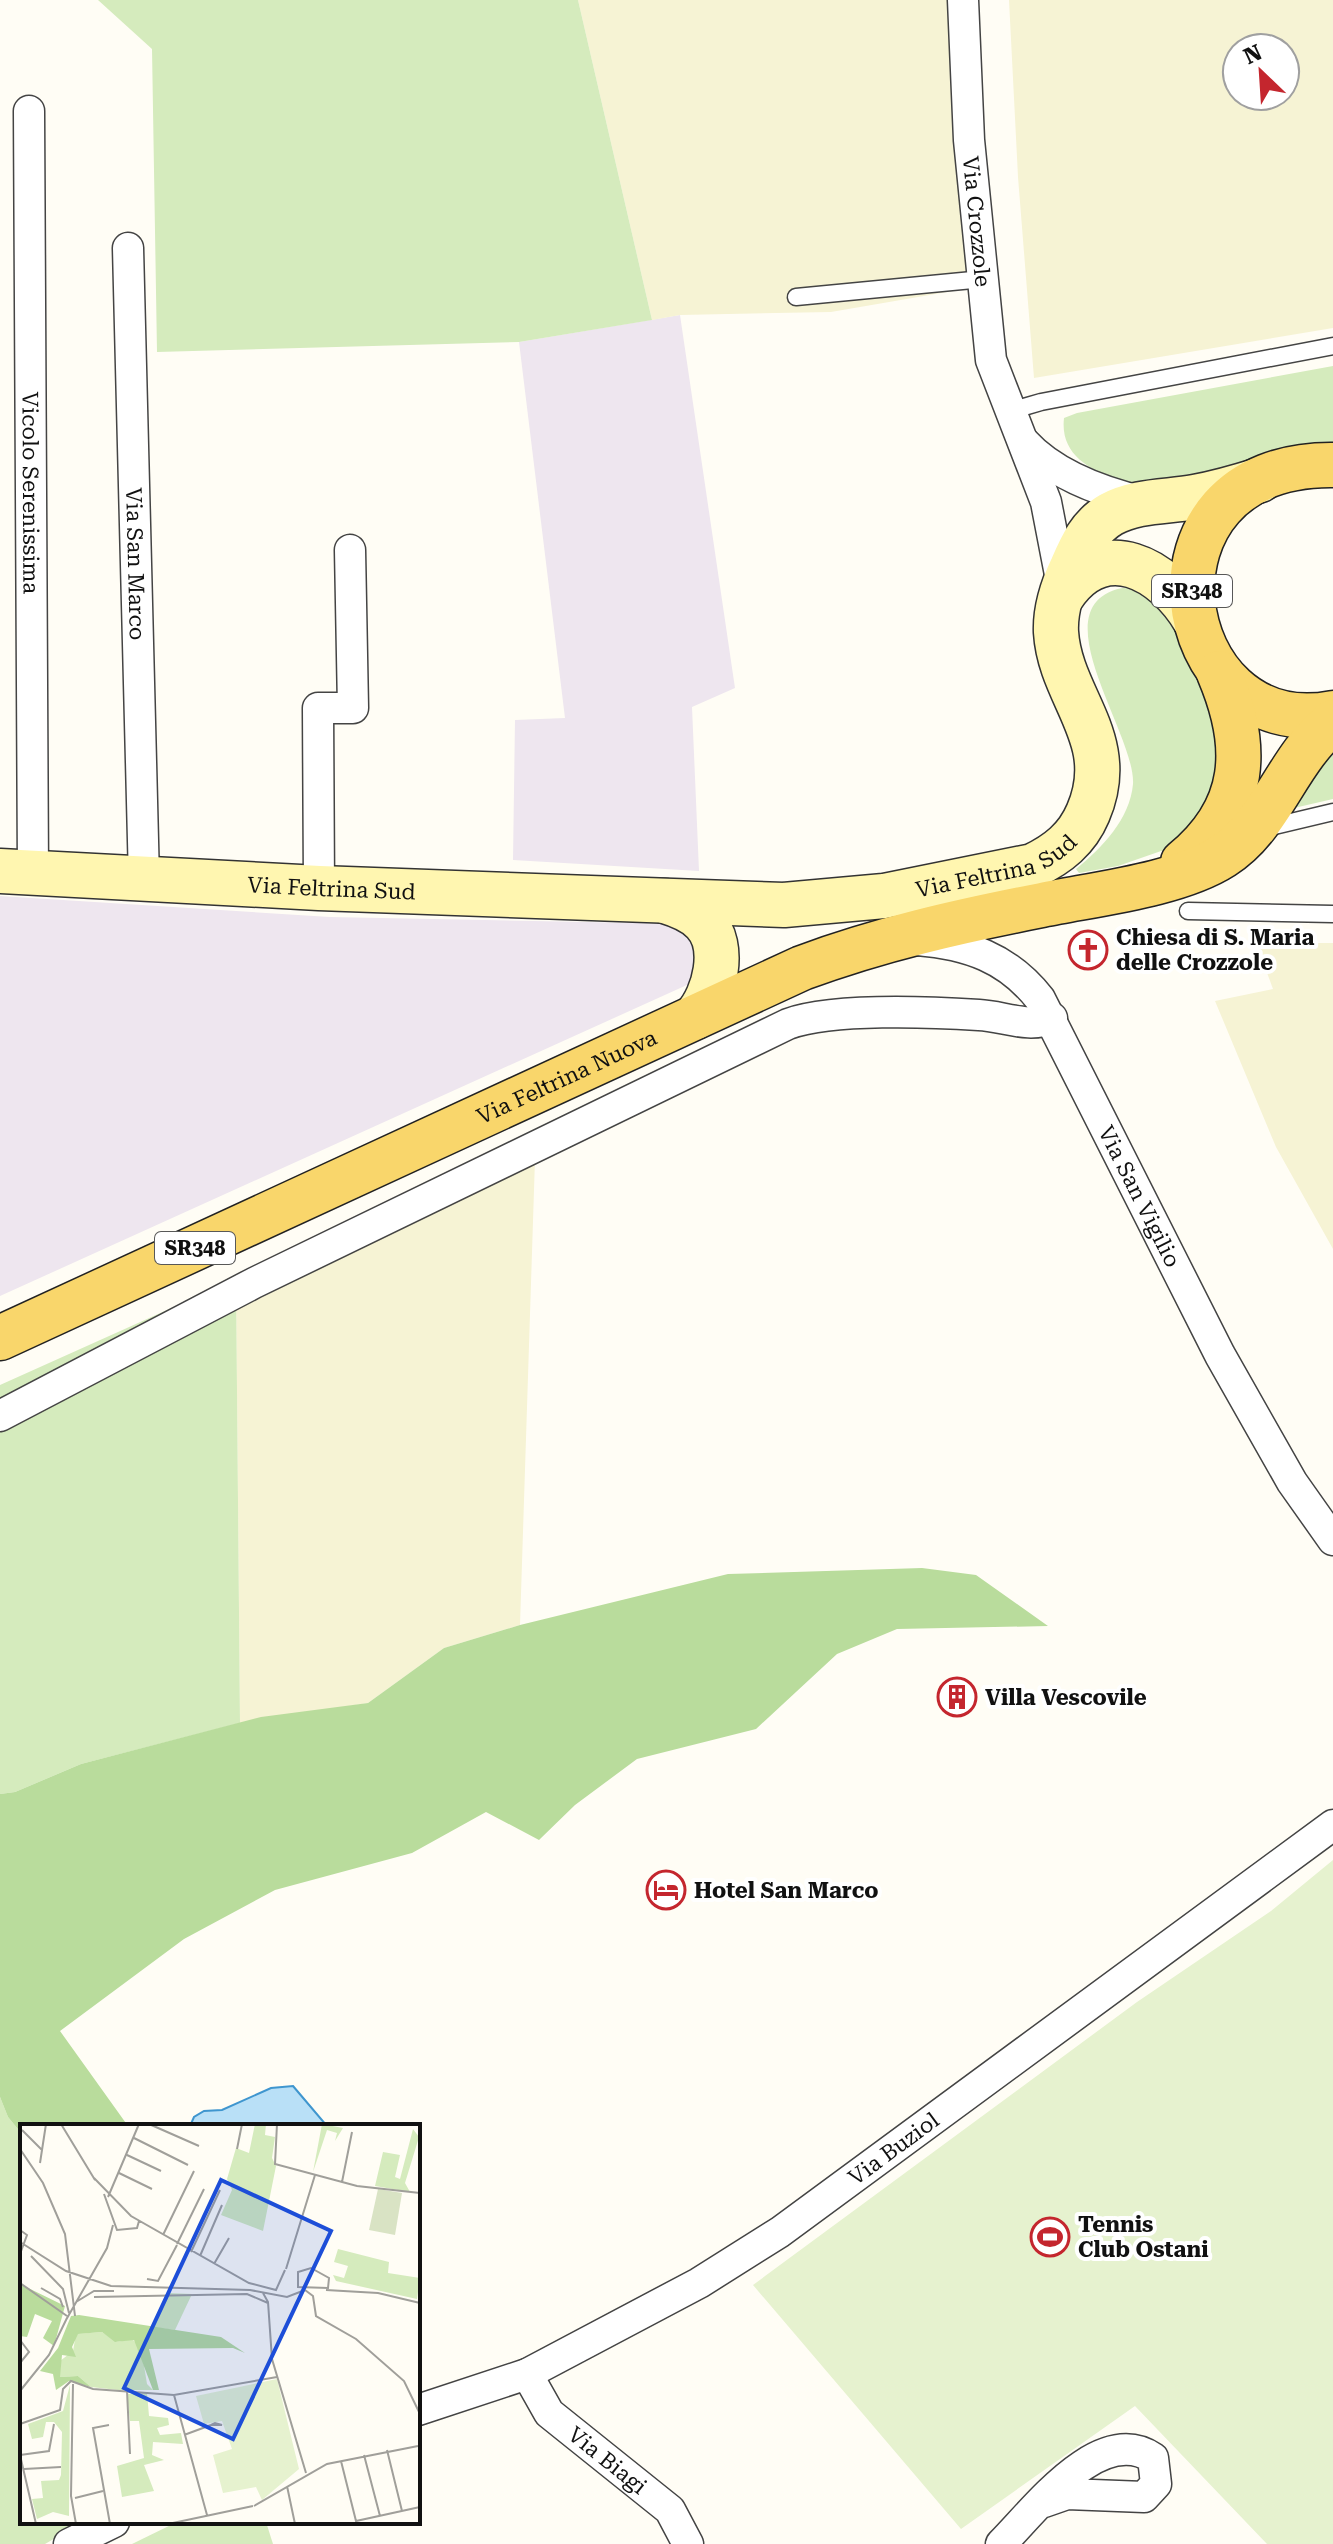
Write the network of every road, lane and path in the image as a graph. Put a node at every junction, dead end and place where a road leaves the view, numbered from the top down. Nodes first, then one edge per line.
1 (963, 0) edge
2 (29, 111) dead end
3 (128, 248) dead end
4 (983, 279) junction
5 (796, 297) dead end
6 (1333, 346) edge
7 (1015, 424) junction
8 (1333, 465) edge
9 (1262, 479) junction
10 (1148, 503) junction
11 (350, 550) dead end
12 (1061, 597) junction
13 (1195, 620) junction
14 (1216, 665) junction
15 (1333, 713) edge
16 (1333, 722) edge
17 (1333, 812) edge
18 (1258, 824) junction
19 (17, 872) edge
20 (144, 880) junction
21 (1154, 880) junction
22 (319, 888) junction
23 (663, 900) junction
24 (1188, 911) dead end
25 (1333, 914) edge
26 (887, 939) junction
27 (695, 1017) junction
28 (1052, 1018) junction
29 (0, 1338) edge
30 (0, 1416) edge
31 (1333, 1540) edge
32 (1333, 1825) edge
33 (527, 2374) junction
34 (420, 2409) edge
35 (1044, 2502) dead end
36 (110, 2524) edge
37 (69, 2544) edge
38 (688, 2544) edge
39 (1001, 2544) edge

1 - 4 street, Via Crozzole
2 - 19 street, Vicolo Serenissima
3 - 20 street, Via San Marco
4 - 5 lane
4 - 7 street, Via Crozzole
6 - 7 lane
7 - 10 street, Via Crozzole
7 - 12 street, Via Crozzole
8 - 9 main road, SR348
9 - 10 main road, Via Feltrina Sud
9 - 13 main road, SR348
10 - 12 main road, Via Feltrina Sud
11 - 22 street
12 - 13 main road
12 - 23 main road, Via Feltrina Sud
13 - 14 main road, SR348
14 - 15 main road, SR348
14 - 21 main road, Via Feltrina Nuova / SR348
16 - 18 main road, Via Feltrina Nuova / SR348
17 - 18 lane
18 - 21 main road, Via Feltrina Nuova / SR348
19 - 20 main road, Via Feltrina Sud
20 - 22 main road, Via Feltrina Sud
21 - 26 main road, Via Feltrina Nuova / SR348
22 - 23 main road, Via Feltrina Sud
23 - 27 main road, Via Feltrina Sud
24 - 25 lane
26 - 27 main road, Via Feltrina Nuova / SR348
26 - 28 street, Via San Vigilio
27 - 29 main road, Via Feltrina Nuova / SR348
28 - 30 street
28 - 31 street, Via San Vigilio
32 - 33 street, Via Buziol
33 - 34 street, Via Buziol
33 - 38 street, Via Biagi
35 - 39 street
36 - 37 street

